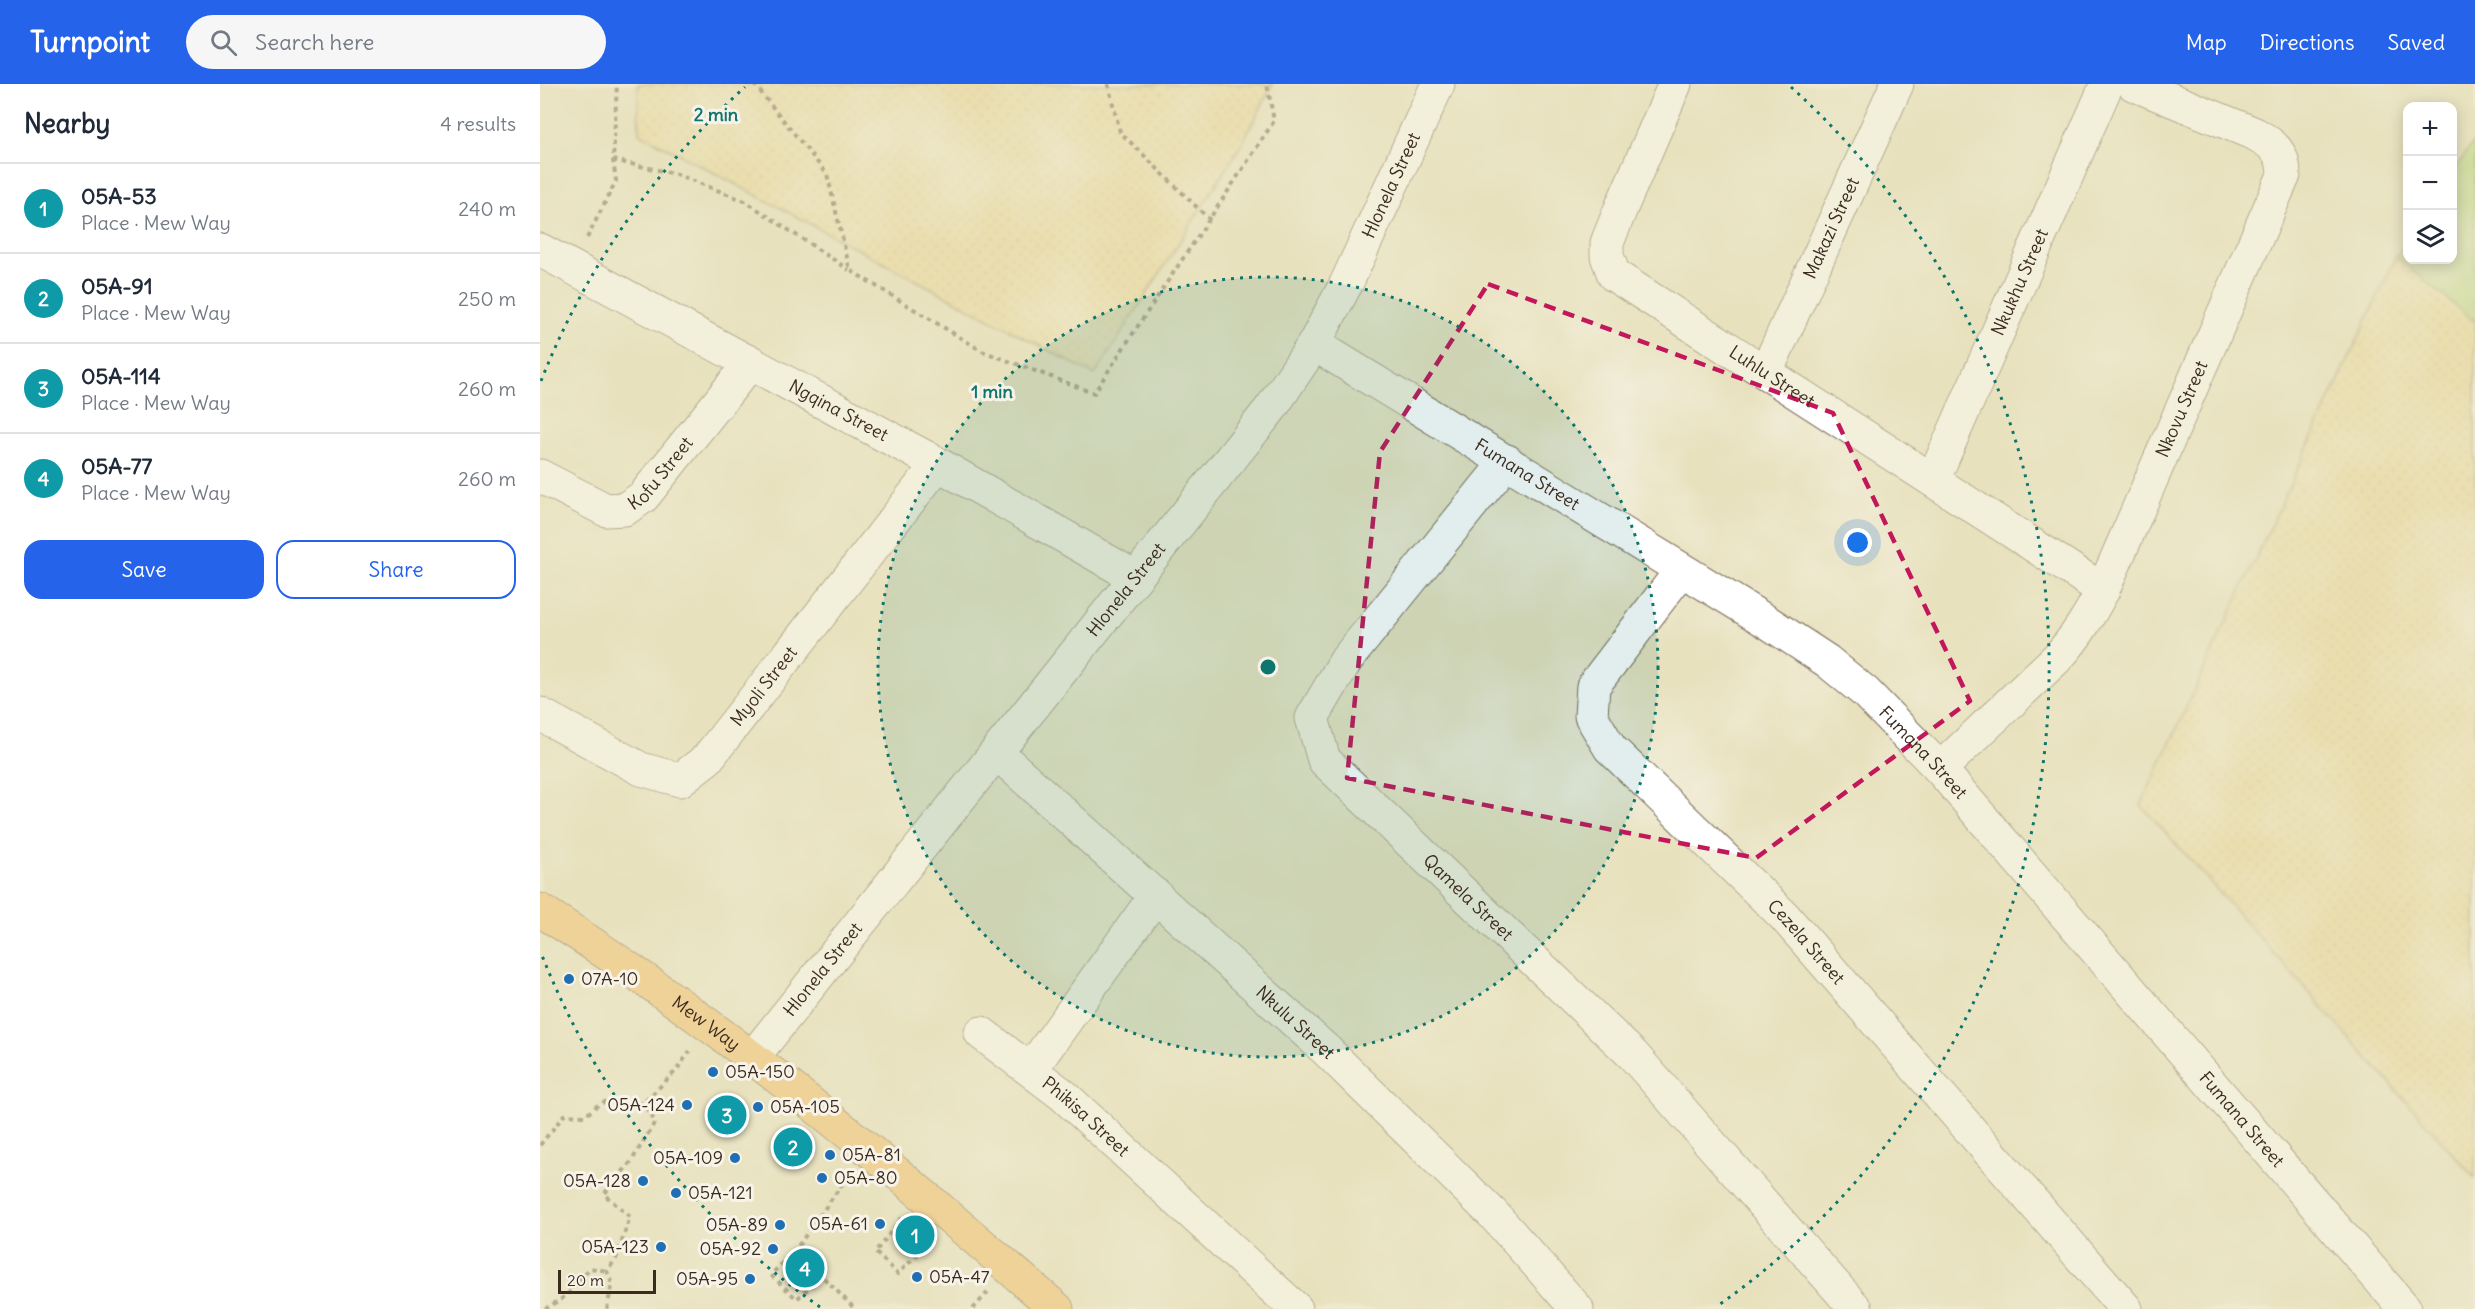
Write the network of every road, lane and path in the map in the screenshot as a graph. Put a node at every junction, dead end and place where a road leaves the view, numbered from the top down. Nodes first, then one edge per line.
1 (616, 84) edge
2 (754, 84) edge
3 (1108, 84) edge
4 (1267, 84) edge
5 (1438, 84) edge
6 (1675, 84) edge
7 (1897, 84) edge
8 (2107, 84) edge
9 (2133, 84) edge
10 (613, 160) junction
11 (1210, 220) junction
12 (540, 250) edge
13 (571, 267) junction
14 (850, 270) junction
15 (1314, 344) junction
16 (751, 362) junction
17 (1766, 372) junction
18 (1507, 461) junction
19 (938, 464) junction
20 (540, 476) edge
21 (1933, 480) junction
22 (1682, 571) junction
23 (1135, 577) junction
24 (2103, 590) junction
25 (540, 714) edge
26 (997, 753) junction
27 (1940, 769) junction
28 (1156, 895) junction
29 (540, 910) edge
30 (709, 1026) junction
31 (981, 1033) dead end
32 (753, 1057) junction
33 (1031, 1069) junction
34 (643, 1103) junction
35 (540, 1145) edge
36 (865, 1146) junction
37 (923, 1193) junction
38 (953, 1219) junction
39 (607, 1271) junction
40 (545, 1309) edge
41 (607, 1309) edge
42 (855, 1309) edge
43 (1057, 1309) edge
44 (1296, 1309) edge
45 (1577, 1309) edge
46 (1856, 1309) edge
47 (2126, 1309) edge
48 (2405, 1309) edge

1 - 10 path
2 - 14 path
3 - 11 path
4 - 11 path
5 - 15 street, Hlonela Street
6 - 17 street, Luhlu Street
7 - 17 street, Makazi Street
8 - 21 street, Nkukhu Street
9 - 24 street, Nkovu Street
10 - 13 path
10 - 14 path
11 - 14 path
12 - 13 street, Ngqina Street
13 - 16 street, Ngqina Street
15 - 18 street, Fumana Street
15 - 23 street, Hlonela Street
16 - 19 street, Ngqina Street
16 - 20 street, Kofu Street
17 - 21 street, Luhlu Street
18 - 22 street, Fumana Street
18 - 46 street, Qamela Street
19 - 23 street, Ngqina Street
19 - 25 street, Myoli Street
21 - 24 street, Luhlu Street
22 - 27 street, Fumana Street
22 - 47 street, Cezela Street
23 - 26 street, Hlonela Street
24 - 27 street, Nkovu Street
26 - 28 street, Nkulu Street
26 - 32 street, Hlonela Street
27 - 48 street, Fumana Street
28 - 33 street, Phikisa Street
28 - 45 street, Nkulu Street
29 - 30 main road, Mew Way
30 - 32 main road, Mew Way
30 - 34 path
31 - 33 street
32 - 36 main road, Mew Way
33 - 44 street, Phikisa Street
34 - 35 path
34 - 39 path
36 - 37 main road, Mew Way
36 - 42 path
37 - 38 main road, Mew Way
37 - 38 path
38 - 43 main road, Mew Way
39 - 40 path
39 - 41 path

